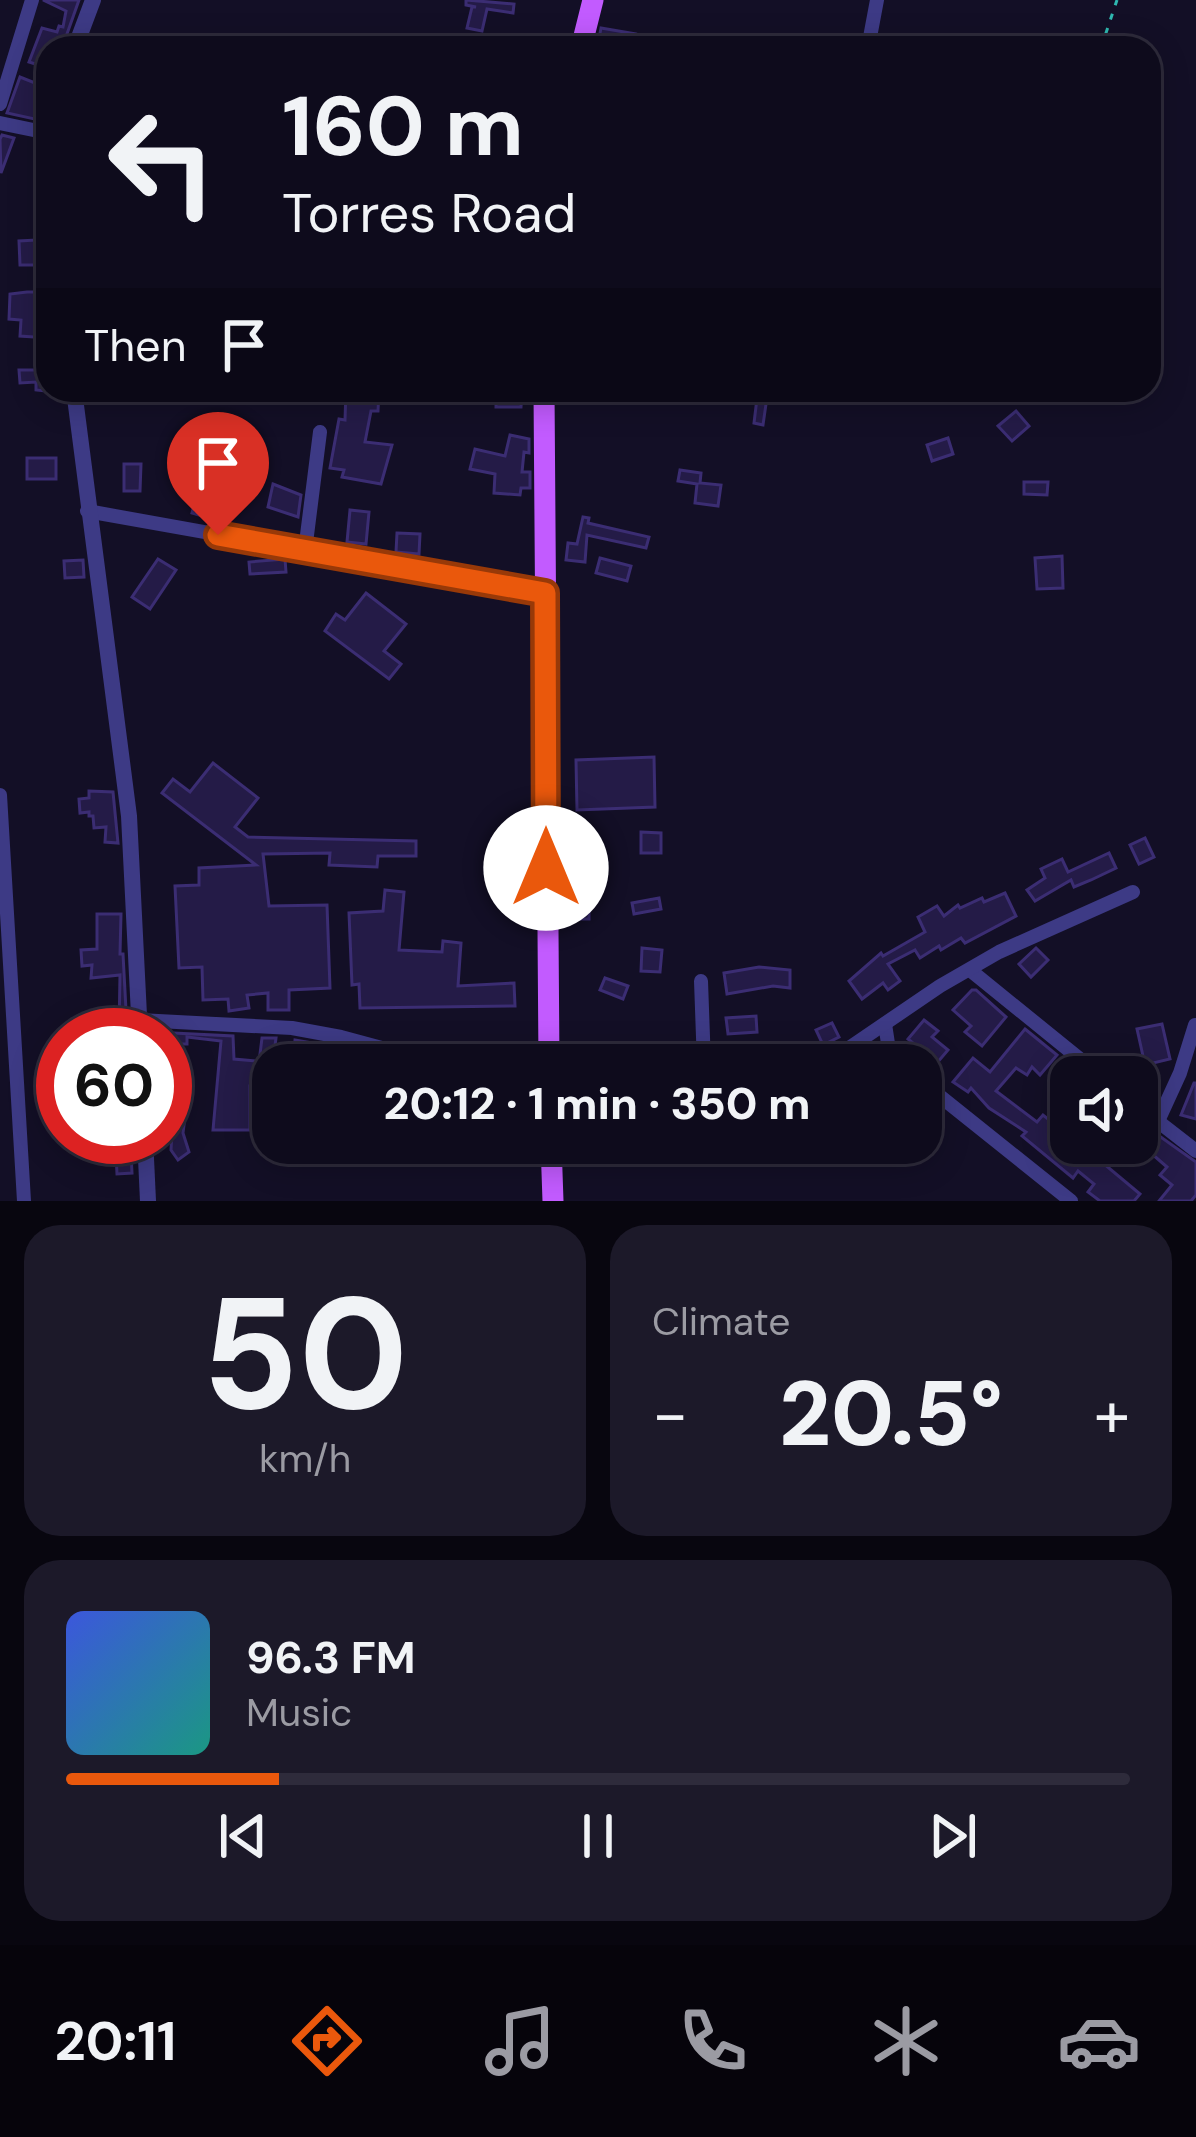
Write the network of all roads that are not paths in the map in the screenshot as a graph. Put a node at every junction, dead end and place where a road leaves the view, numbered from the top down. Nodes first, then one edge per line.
1 (32, 0) edge
2 (93, 0) edge
3 (593, 0) edge
4 (877, 0) edge
5 (80, 36) edge
6 (584, 36) edge
7 (870, 36) edge
8 (0, 37) edge
9 (16, 43) junction
10 (0, 104) edge
11 (0, 123) edge
12 (36, 131) edge
13 (75, 402) edge
14 (544, 402) edge
15 (320, 432) dead end
16 (87, 511) junction
17 (304, 551) junction
18 (545, 593) junction
19 (0, 795) edge
20 (1133, 892) dead end
21 (970, 970) junction
22 (701, 981) dead end
23 (139, 1008) edge
24 (886, 1024) junction
25 (1195, 1025) edge
26 (192, 1028) edge
27 (370, 1044) edge
28 (549, 1044) edge
29 (703, 1044) edge
30 (856, 1044) edge
31 (887, 1044) edge
32 (1076, 1056) edge
33 (942, 1098) edge
34 (1158, 1121) joint
35 (1196, 1151) edge
36 (146, 1164) edge
37 (552, 1164) edge
38 (24, 1201) edge
39 (148, 1201) edge
40 (553, 1201) edge
41 (1071, 1201) edge

1 - 9 street
2 - 5 street
3 - 6 main road
4 - 7 street
8 - 9 street
9 - 10 street
11 - 12 street
13 - 16 street
14 - 18 main road
15 - 17 street
16 - 17 street
16 - 23 street
17 - 18 street
18 - 28 main road
19 - 38 street
20 - 21 street
21 - 24 street
21 - 32 street
22 - 29 street
24 - 30 street
24 - 31 street
25 - 34 street
26 - 27 street
33 - 41 street
34 - 35 street
36 - 39 street
37 - 40 main road

